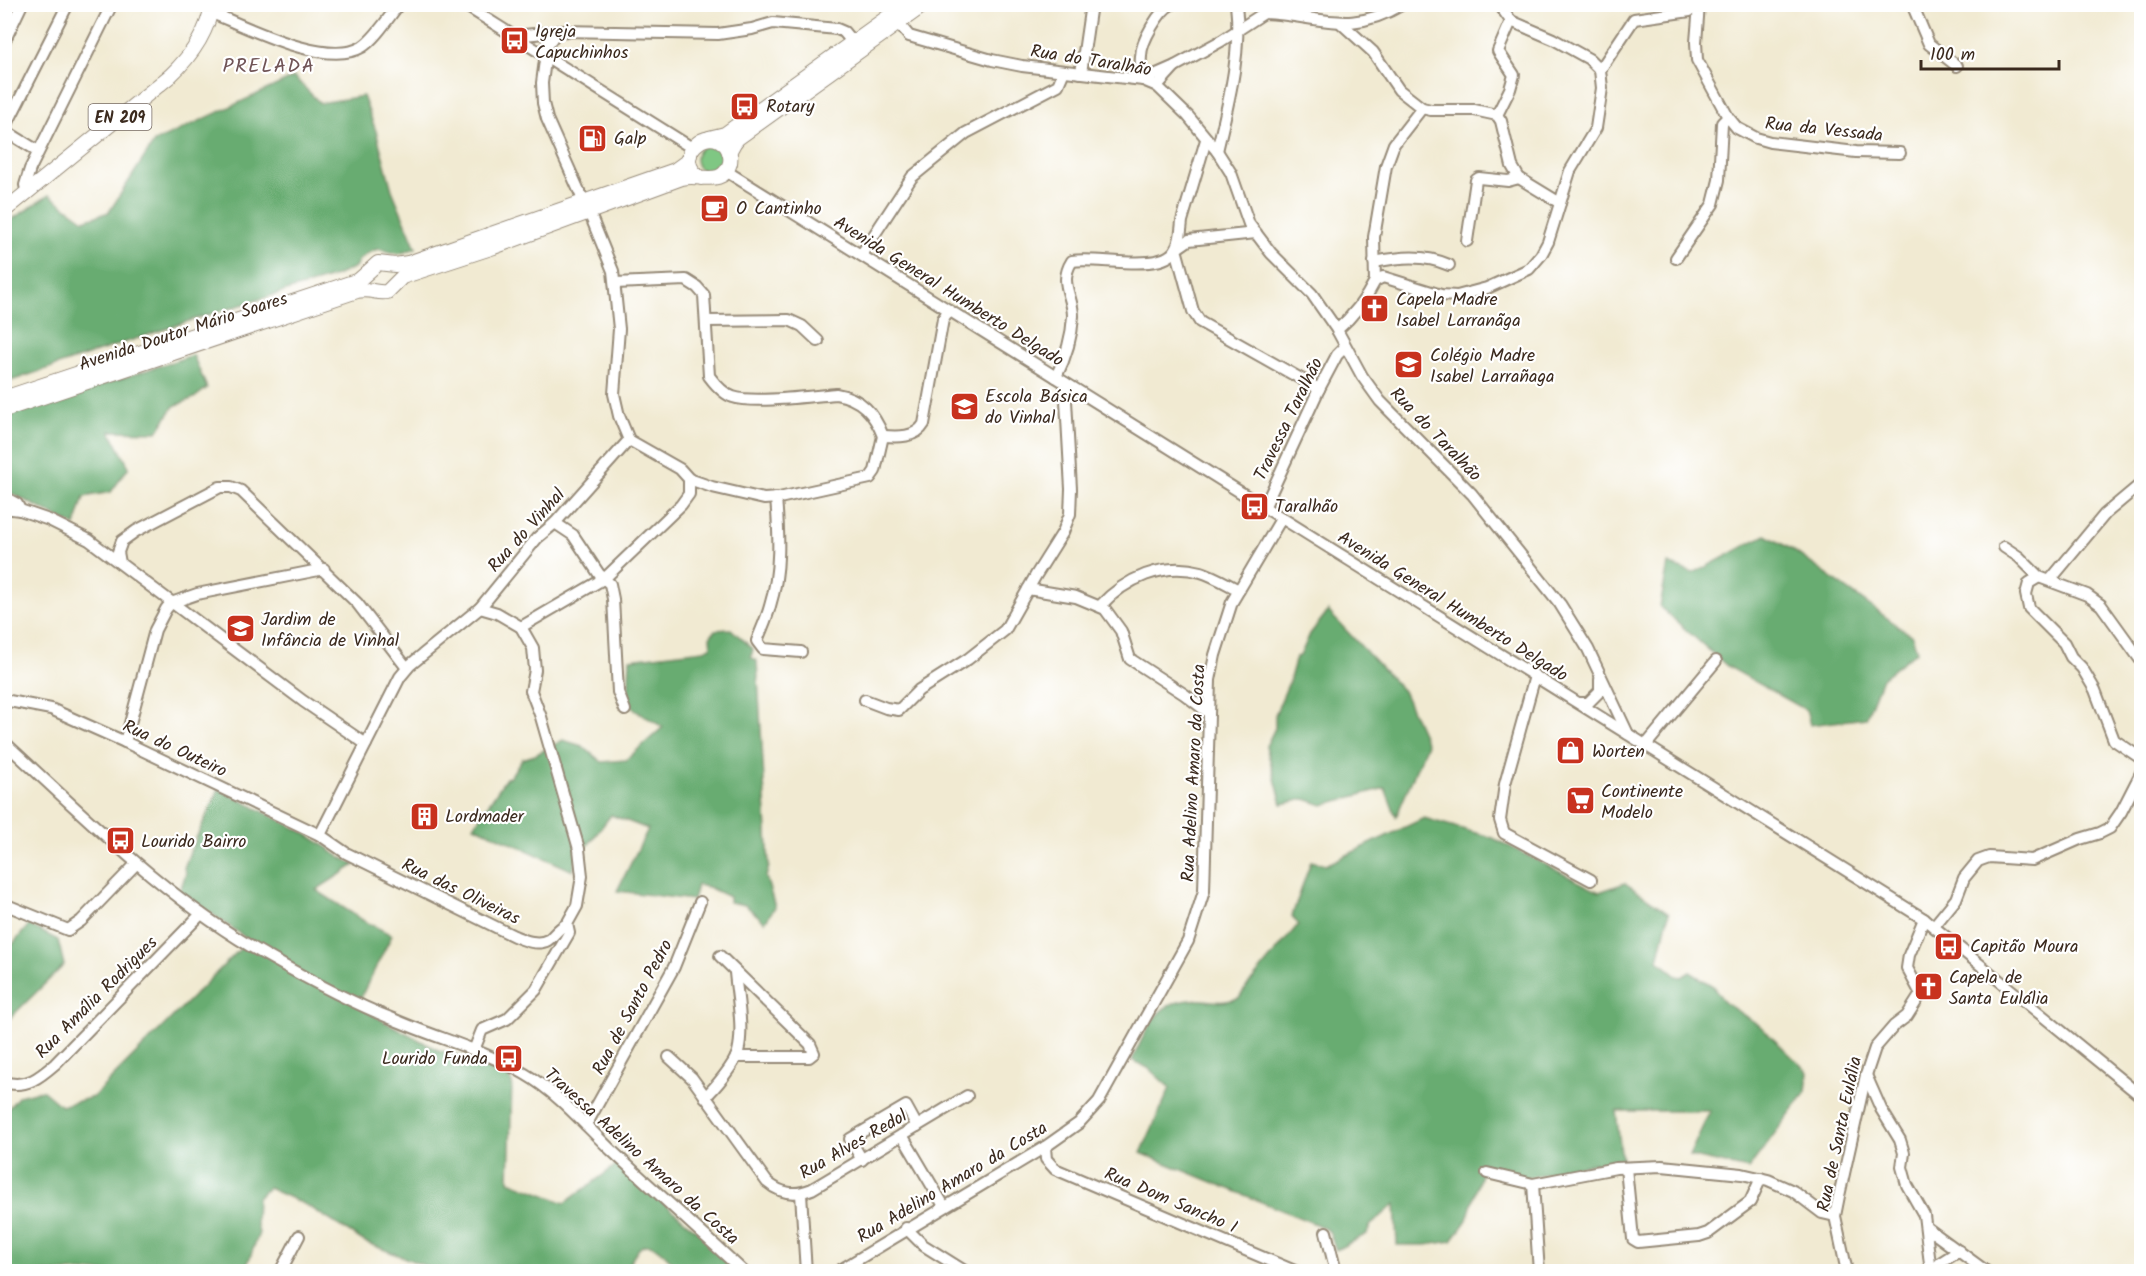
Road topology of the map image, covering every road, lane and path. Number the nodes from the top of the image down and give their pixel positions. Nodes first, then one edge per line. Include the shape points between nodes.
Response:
1 (22, 4) edge
2 (68, 4) edge
3 (112, 4) edge
4 (399, 4) edge
5 (463, 4) edge
6 (906, 4) edge
7 (925, 4) edge
8 (1091, 4) edge
9 (1172, 4) edge
10 (1236, 4) edge
11 (1403, 4) edge
12 (1499, 4) edge
13 (1912, 4) edge
14 (1700, 5) edge
15 (211, 8) edge
16 (1260, 9) edge
17 (1510, 21) junction
18 (899, 24) junction
19 (1342, 24) junction
20 (1238, 28) junction
21 (556, 33) junction
22 (515, 36) junction
23 (4, 42) edge
24 (853, 43) junction
25 (545, 56) junction
26 (1175, 66) junction
27 (1957, 66) dead end
28 (1600, 69) junction
29 (1064, 71) junction
30 (1081, 73) junction
31 (1143, 81) junction
32 (1157, 86) junction
33 (1422, 108) junction
34 (1497, 115) junction
35 (1728, 117) junction
36 (4, 130) edge
37 (709, 138) junction
38 (1206, 140) junction
39 (1217, 151) junction
40 (691, 152) junction
41 (729, 152) junction
42 (1900, 153) dead end
43 (37, 154) junction
44 (726, 171) junction
45 (701, 178) junction
46 (1519, 178) junction
47 (44, 180) junction
48 (27, 193) junction
49 (1560, 202) junction
50 (586, 207) junction
51 (4, 211) edge
52 (1256, 233) junction
53 (1467, 241) dead end
54 (1176, 249) junction
55 (861, 255) junction
56 (1676, 258) dead end
57 (1374, 262) junction
58 (388, 264) junction
59 (1449, 265) dead end
60 (368, 272) junction
61 (1375, 281) junction
62 (615, 283) junction
63 (395, 285) junction
64 (373, 290) junction
65 (948, 310) junction
66 (707, 321) junction
67 (1337, 330) junction
68 (819, 341) dead end
69 (1345, 347) junction
70 (1061, 380) junction
71 (1319, 389) junction
72 (4, 398) edge
73 (4, 410) edge
74 (883, 436) junction
75 (629, 440) junction
76 (689, 479) junction
77 (2140, 486) edge
78 (4, 497) edge
79 (776, 498) junction
80 (4, 508) edge
81 (1264, 508) junction
82 (20, 510) junction
83 (1281, 519) junction
84 (555, 523) junction
85 (2004, 547) dead end
86 (120, 563) junction
87 (324, 569) junction
88 (2039, 577) junction
89 (605, 578) junction
90 (2051, 579) junction
91 (1028, 589) junction
92 (1239, 591) junction
93 (171, 603) junction
94 (1100, 606) junction
95 (480, 608) junction
96 (521, 627) junction
97 (801, 652) dead end
98 (1716, 661) dead end
99 (2142, 662) edge
100 (407, 668) junction
101 (1600, 675) junction
102 (1534, 676) junction
103 (865, 700) dead end
104 (7, 702) edge
105 (1579, 704) junction
106 (625, 710) dead end
107 (1209, 713) junction
108 (1628, 734) junction
109 (4, 742) edge
110 (125, 742) junction
111 (366, 744) junction
112 (1646, 745) junction
113 (2142, 759) edge
114 (2142, 771) edge
115 (320, 835) junction
116 (136, 864) junction
117 (1591, 880) dead end
118 (700, 902) dead end
119 (4, 904) edge
120 (201, 914) junction
121 (1924, 919) junction
122 (567, 924) junction
123 (1934, 926) junction
124 (720, 956) dead end
125 (735, 972) junction
126 (474, 1050) junction
127 (669, 1057) dead end
128 (736, 1057) junction
129 (1866, 1075) junction
130 (4, 1082) edge
131 (967, 1096) dead end
132 (705, 1097) junction
133 (2142, 1097) edge
134 (586, 1125) junction
135 (917, 1126) junction
136 (902, 1135) junction
137 (1045, 1147) junction
138 (862, 1160) junction
139 (1626, 1168) junction
140 (1487, 1173) dead end
141 (1761, 1178) junction
142 (1533, 1184) junction
143 (801, 1194) junction
144 (944, 1206) junction
145 (1835, 1216) junction
146 (906, 1228) junction
147 (1927, 1228) junction
148 (1326, 1232) dead end
149 (299, 1236) dead end
150 (1959, 1251) junction
151 (280, 1272) edge
152 (744, 1272) edge
153 (806, 1272) edge
154 (837, 1272) edge
155 (966, 1272) edge
156 (1297, 1272) edge
157 (1336, 1272) edge
158 (1539, 1272) edge
159 (1847, 1272) edge
160 (1932, 1272) edge
161 (1987, 1272) edge

1 - 23 street
2 - 36 street
3 - 43 street
4 - 15 street via 366,44 347,52 309,50
5 - 22 street
6 - 24 main road
7 - 18 main road
8 - 30 street
9 - 31 street via 1147,34 1140,54
10 - 20 street
11 - 19 street via 1370,20
12 - 17 street
13 - 27 street via 1929,44
14 - 28 street via 1689,11 1634,19
14 - 35 street, Rua da Vessada via 1697,60
15 - 47 main road, EN 209 via 203,32 183,64
16 - 19 street
16 - 20 street
17 - 28 street via 1553,39
17 - 34 street via 1498,51 1514,75
18 - 29 street, Rua do Taralhão via 909,36 992,60
18 - 41 main road via 738,138
19 - 33 street via 1373,52 1400,90
20 - 26 street
20 - 39 street
21 - 22 street
21 - 24 street via 718,34 788,23 837,29
21 - 25 street
22 - 25 street
24 - 37 main road via 725,134
25 - 40 street
25 - 50 street via 542,83 547,119
26 - 31 street
26 - 32 street
28 - 49 street via 1602,88 1596,128 1570,171
29 - 30 street, Rua do Taralhão
29 - 55 street via 1058,85 966,132 912,177
30 - 31 street, Rua do Taralhão
31 - 32 street, Rua do Taralhão
32 - 38 street, Rua do Taralhão
33 - 34 street
33 - 57 street via 1394,144 1386,166 1374,237
34 - 46 street
35 - 42 street, Rua da Vessada via 1746,133 1770,142
35 - 56 street via 1722,123 1719,180 1713,204
36 - 43 street
37 - 40 main road via 696,143
37 - 41 main road via 722,141
38 - 39 street, Rua do Taralhão
38 - 54 street
39 - 52 street, Rua do Taralhão via 1231,173
40 - 45 main road via 691,168
40 - 50 main road, Avenida Doutor Mário Soares via 675,170
41 - 44 main road
43 - 47 street
43 - 48 street via 26,177
44 - 45 main road via 715,179
44 - 55 street, Avenida General Humberto Delgado
45 - 50 main road, Avenida Doutor Mário Soares via 686,177
46 - 49 street
46 - 53 street via 1476,180
47 - 48 main road, EN 209
48 - 51 main road, EN 209
49 - 61 street via 1541,255 1529,269 1497,283 1457,296 1441,295 1388,278
50 - 58 main road, Avenida Doutor Mário Soares via 408,263
50 - 62 street via 609,258
50 - 63 main road, Avenida Doutor Mário Soares via 494,247 402,277
52 - 54 street via 1189,240
52 - 67 street, Rua do Taralhão via 1270,253 1312,294
54 - 70 street via 1168,257 1149,263 1072,261 1066,270 1066,285 1073,315
54 - 71 street via 1193,311 1200,322
55 - 65 street, Avenida General Humberto Delgado
57 - 59 street via 1405,256
57 - 61 street
58 - 60 main road, Avenida Doutor Mário Soares via 378,263
58 - 63 main road via 395,270
60 - 64 main road
60 - 72 main road, Avenida Doutor Mário Soares via 357,280
61 - 67 street
62 - 66 street via 686,280 704,295
62 - 75 street via 620,329 614,394
63 - 64 main road, Avenida Doutor Mário Soares via 387,292
64 - 73 main road, Avenida Doutor Mário Soares via 357,291
65 - 70 street, Avenida General Humberto Delgado
65 - 74 street via 942,319 921,431
66 - 68 street via 789,320
66 - 74 street via 709,376 732,397 749,400 846,396 867,408
67 - 69 street, Rua do Taralhão
69 - 71 street, Travessa Taralhão
69 - 101 street, Rua do Taralhão via 1380,401 1472,494 1560,604
70 - 81 street, Avenida General Humberto Delgado
70 - 91 street via 1070,514
71 - 81 street, Travessa Taralhão
74 - 79 street via 870,478
75 - 76 street via 680,469
75 - 84 street, Rua do Vinhal
76 - 79 street via 764,499
76 - 89 street via 689,494 681,505
77 - 90 street via 2105,514
78 - 82 street
79 - 97 street via 778,567 771,606 757,641 763,649
80 - 82 street
81 - 83 street, Avenida General Humberto Delgado
82 - 86 street via 90,540
83 - 92 street, Rua Adelino Amaro da Costa
83 - 102 street, Avenida General Humberto Delgado
84 - 89 street via 573,535
84 - 95 street, Rua do Vinhal via 537,538
85 - 88 street
86 - 87 street via 122,541 136,531 220,487 231,487 241,490
86 - 93 street
87 - 93 street via 197,594
87 - 100 street via 357,603
88 - 90 street
88 - 113 street via 2029,583 2029,608 2064,643 2082,668 2114,740
89 - 96 street
89 - 106 street via 613,599 618,692
90 - 99 street via 2102,605
91 - 94 street via 1076,597
91 - 103 street via 1005,630 919,690 899,710
92 - 94 street via 1202,572 1178,567 1138,577 1114,591
92 - 107 street, Rua Adelino Amaro da Costa via 1215,655
93 - 110 street via 155,630
93 - 111 street
94 - 107 street via 1121,631 1130,658
95 - 96 street
95 - 100 street, Rua do Vinhal
96 - 122 street via 533,648 535,670 531,691 579,849 582,876 577,906
98 - 112 street
100 - 111 street, Rua do Vinhal
101 - 105 street via 1600,691 1588,703
101 - 108 street, Rua do Taralhão
102 - 105 street, Avenida General Humberto Delgado
102 - 117 street via 1500,820 1510,837
104 - 110 street, Rua do Outeiro via 51,709
105 - 108 street, Avenida General Humberto Delgado
107 - 137 street, Rua Adelino Amaro da Costa via 1204,891 1193,927 1099,1101 1079,1124
108 - 112 street, Avenida General Humberto Delgado
109 - 116 street, Travessa Adelino Amaro da Costa
110 - 115 street, Rua do Outeiro
111 - 115 street, Rua do Vinhal
112 - 121 street, Avenida General Humberto Delgado
114 - 123 street via 2110,828 2032,860 1989,857 1978,861 1964,878 1956,899
115 - 122 street, Rua das Oliveiras via 346,853 514,936 532,942 548,940
116 - 119 street via 68,930
116 - 120 street, Travessa Adelino Amaro da Costa
118 - 134 street, Rua de Santo Pedro via 674,967
120 - 126 street, Travessa Adelino Amaro da Costa via 267,957 352,1000
120 - 130 street, Rua Amália Rodrigues via 55,1064 23,1085
121 - 123 street, Avenida General Humberto Delgado
121 - 129 street, Rua de Santa Eulália via 1907,968 1921,994 1907,1016 1875,1048
122 - 126 street via 569,933 536,990 507,1019 482,1030
123 - 133 street, Avenida General Humberto Delgado
124 - 125 street
125 - 128 street via 740,1036
125 - 128 street via 810,1044 814,1053 798,1058
126 - 134 street, Travessa Adelino Amaro da Costa via 525,1074
127 - 132 street, Rua Alves Redol via 692,1078
128 - 132 street
129 - 145 street, Rua de Santa Eulália
129 - 147 street via 1900,1140 1907,1185
131 - 135 street, Rua Alves Redol
132 - 143 street, Rua Alves Redol via 766,1182 781,1191
134 - 152 street, Travessa Adelino Amaro da Costa
135 - 136 street, Rua Alves Redol
135 - 138 street via 906,1106 850,1139
136 - 138 street, Rua Alves Redol
136 - 144 street
137 - 144 street, Rua Adelino Amaro da Costa
137 - 156 street, Rua Dom Sancho I via 1046,1159 1055,1169
138 - 143 street, Rua Alves Redol
139 - 141 street via 1691,1168
139 - 141 street via 1633,1239 1638,1242 1708,1233 1750,1202
139 - 142 street
140 - 142 street
141 - 145 street via 1793,1191 1822,1213
142 - 158 street
143 - 153 street
144 - 146 street, Rua Adelino Amaro da Costa
145 - 159 street, Rua de Santa Eulália
146 - 154 street, Rua Adelino Amaro da Costa
146 - 155 street via 923,1245
147 - 150 street
147 - 160 street
148 - 157 street
149 - 151 street
150 - 160 street
150 - 161 street

